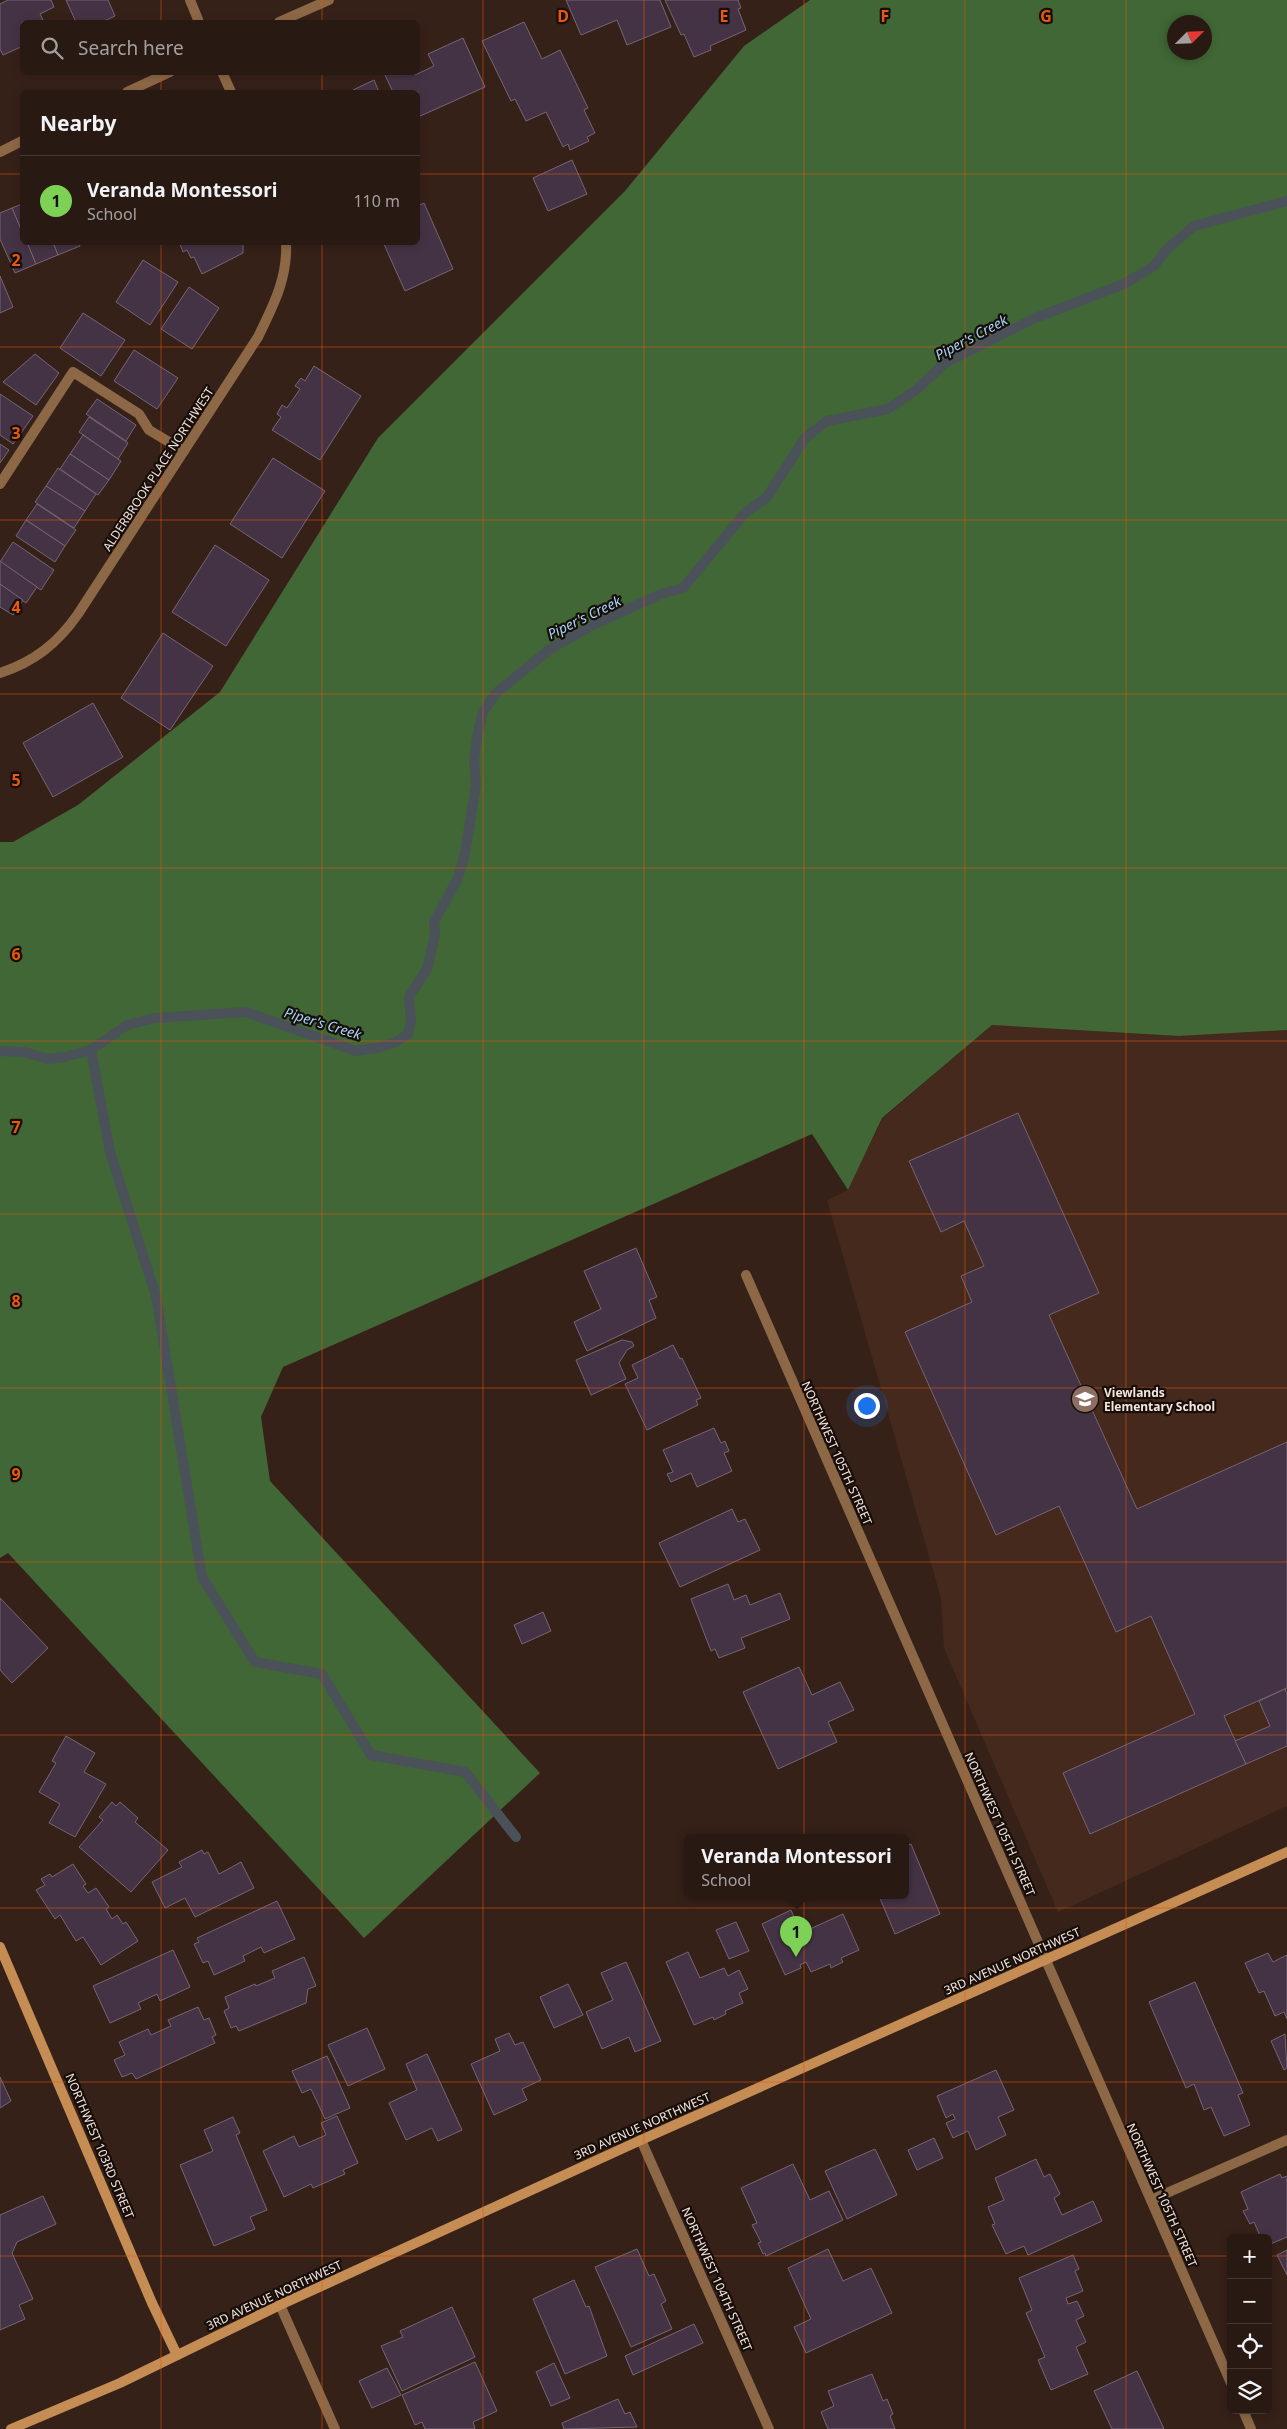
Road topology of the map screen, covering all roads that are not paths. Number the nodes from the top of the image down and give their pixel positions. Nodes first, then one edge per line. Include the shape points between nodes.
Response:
1 (190, 0) edge
2 (328, 0) edge
3 (199, 20) edge
4 (283, 20) edge
5 (164, 75) edge
6 (223, 75) edge
7 (131, 90) edge
8 (230, 90) edge
9 (20, 142) edge
10 (0, 152) edge
11 (286, 245) edge
12 (184, 452) junction
13 (0, 484) edge
14 (0, 673) edge
15 (746, 1275) dead end
16 (1287, 1852) edge
17 (0, 1947) edge
18 (1046, 1960) junction
19 (642, 2140) junction
20 (1287, 2140) edge
21 (1151, 2200) junction
22 (280, 2305) junction
23 (177, 2355) junction
24 (1227, 2374) edge
25 (1245, 2414) edge
26 (10, 2429) edge
27 (334, 2429) edge
28 (769, 2429) edge
29 (1251, 2429) edge

1 - 3 street
2 - 4 street
5 - 7 street
6 - 8 street
9 - 10 street
11 - 12 street, ALDERBROOK PLACE NORTHWEST via 279,295 258,337
12 - 13 street via 149,430 140,414 73,372
12 - 14 street, ALDERBROOK PLACE NORTHWEST via 65,632 50,648 31,660
15 - 18 street, NORTHWEST 105TH STREET
16 - 18 street, 3RD AVENUE NORTHWEST
17 - 23 street, NORTHWEST 103RD STREET
18 - 19 street, 3RD AVENUE NORTHWEST
18 - 21 street, NORTHWEST 105TH STREET
19 - 22 street, 3RD AVENUE NORTHWEST
19 - 28 street, NORTHWEST 104TH STREET
20 - 21 street
21 - 24 street, NORTHWEST 105TH STREET
22 - 23 street, 3RD AVENUE NORTHWEST
22 - 27 street
23 - 26 street, 3RD AVENUE NORTHWEST via 120,2383
25 - 29 street

